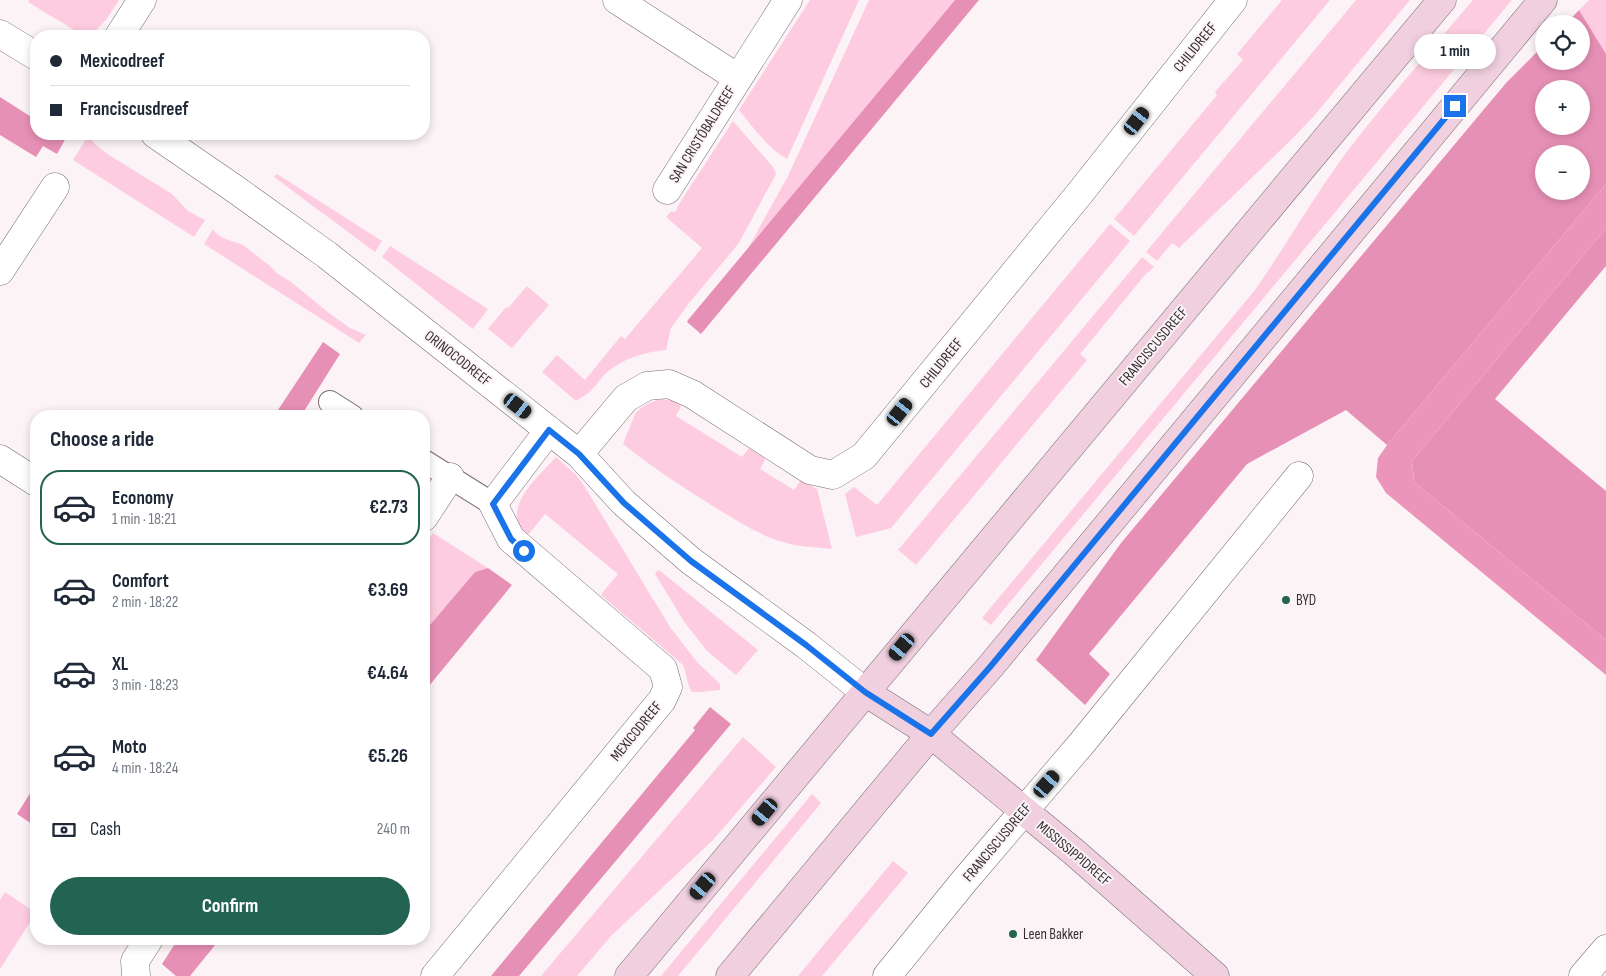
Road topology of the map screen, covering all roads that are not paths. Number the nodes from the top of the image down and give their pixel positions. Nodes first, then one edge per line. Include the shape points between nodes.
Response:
1 (142, 0) edge
2 (617, 0) edge
3 (788, 0) edge
4 (1233, 0) edge
5 (1442, 0) edge
6 (1543, 0) edge
7 (123, 30) edge
8 (0, 34) edge
9 (30, 52) edge
10 (738, 78) junction
11 (164, 140) edge
12 (55, 187) dead end
13 (666, 190) dead end
14 (0, 271) edge
15 (330, 402) dead end
16 (343, 410) edge
17 (549, 430) junction
18 (579, 454) junction
19 (0, 459) edge
20 (430, 465) edge
21 (1299, 476) dead end
22 (450, 477) junction
23 (30, 478) edge
24 (493, 504) junction
25 (430, 508) edge
26 (865, 692) junction
27 (931, 734) junction
28 (1023, 811) junction
29 (145, 945) edge
30 (1606, 950) edge
31 (136, 976) edge
32 (435, 976) edge
33 (629, 976) edge
34 (730, 976) edge
35 (887, 976) edge
36 (1215, 976) edge
37 (1583, 976) edge

1 - 7 street
2 - 10 street, SAN CRISTÓBALDREEF
3 - 10 street, SAN CRISTÓBALDREEF
4 - 18 street, CHILIDREEF via 864,456 844,470 833,475 810,470 692,394 669,384 647,386 626,398
5 - 26 main road, FRANCISCUSDREEF
6 - 27 main road
8 - 9 street
10 - 13 street, SAN CRISTÓBALDREEF
11 - 17 street, ORINOCODREEF via 327,255
12 - 14 street
15 - 16 lane
17 - 18 street, ORINOCODREEF
17 - 24 street
18 - 26 street, ORINOCODREEF via 624,503 691,561
19 - 23 street
20 - 22 lane
21 - 28 street, FRANCISCUSDREEF
22 - 24 lane
22 - 25 street
24 - 32 street, MEXICODREEF via 511,539 663,669 668,687 662,700
26 - 27 main road
26 - 33 main road, FRANCISCUSDREEF
27 - 28 main road, MISSISSIPPIDREEF
27 - 34 main road
28 - 35 street, FRANCISCUSDREEF
28 - 36 main road, MISSISSIPPIDREEF
29 - 31 street via 135,961
30 - 37 street

